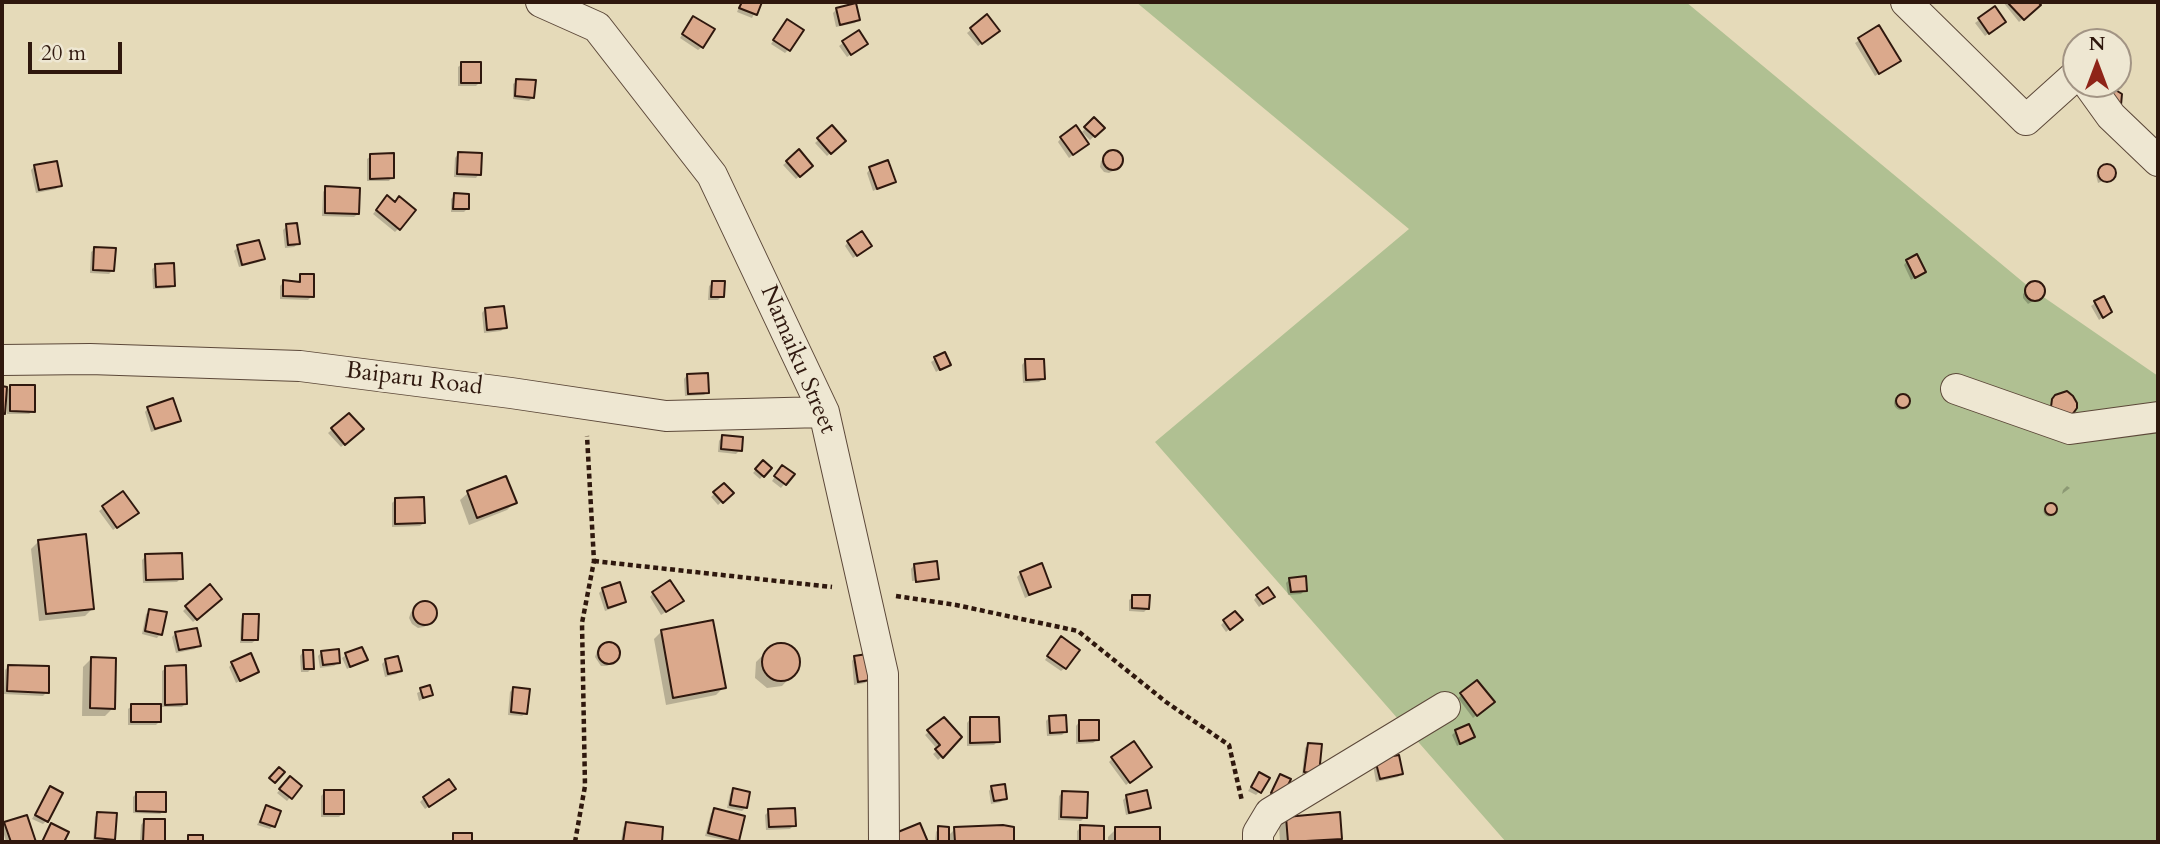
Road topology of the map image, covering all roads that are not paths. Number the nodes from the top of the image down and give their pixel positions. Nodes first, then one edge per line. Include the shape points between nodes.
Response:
1 (541, 2) edge
2 (1906, 2) edge
3 (2062, 88) edge
4 (2098, 98) edge
5 (2158, 161) edge
6 (2, 360) edge
7 (1956, 389) dead end
8 (824, 412) junction
9 (2158, 417) edge
10 (1445, 707) dead end
11 (1258, 837) edge
12 (884, 842) edge

1 - 8 street, Namaiku Street via 597,27 712,175
2 - 3 street via 2026,120
4 - 5 street
6 - 8 street, Baiparu Road via 300,366 666,416
7 - 9 street via 2070,429
8 - 12 street, Namaiku Street via 883,674
10 - 11 street via 1270,813

